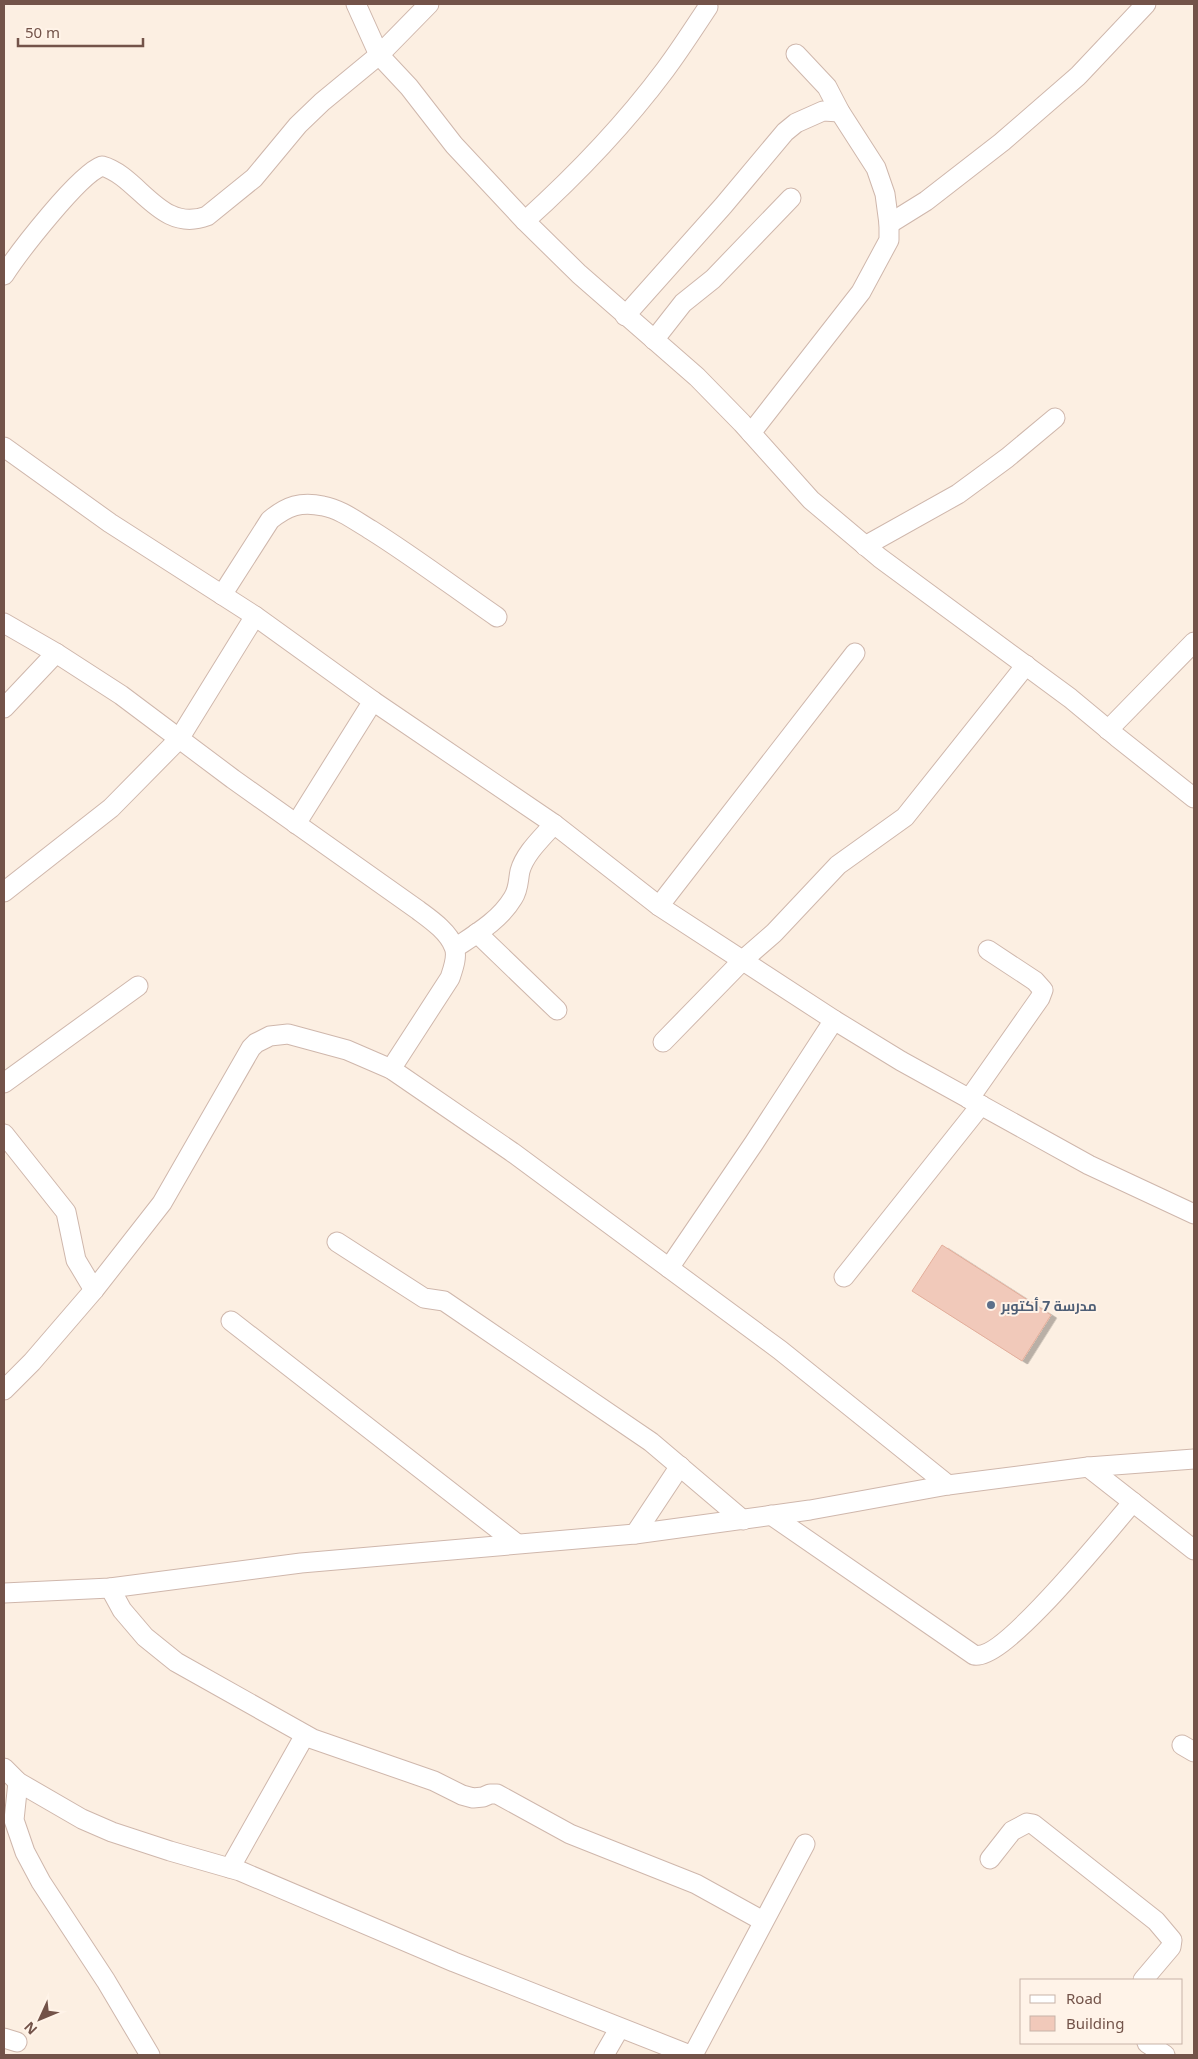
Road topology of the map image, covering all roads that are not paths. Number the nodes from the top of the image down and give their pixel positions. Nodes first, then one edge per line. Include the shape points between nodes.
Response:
1 (356, 4) edge
2 (429, 4) edge
3 (1146, 4) edge
4 (708, 8) dead end
5 (796, 54) dead end
6 (379, 55) junction
7 (840, 112) junction
8 (790, 198) dead end
9 (525, 221) junction
10 (889, 224) junction
11 (4, 274) edge
12 (625, 316) junction
13 (654, 340) junction
14 (1055, 418) dead end
15 (751, 433) junction
16 (4, 447) edge
17 (865, 546) junction
18 (222, 595) junction
19 (256, 616) junction
20 (497, 617) dead end
21 (4, 623) edge
22 (1194, 642) edge
23 (56, 653) junction
24 (855, 653) dead end
25 (1026, 666) junction
26 (373, 701) junction
27 (4, 708) edge
28 (1108, 730) junction
29 (178, 739) junction
30 (1194, 798) edge
31 (296, 824) junction
32 (554, 824) junction
33 (4, 892) edge
34 (659, 906) junction
35 (477, 933) junction
36 (455, 948) junction
37 (988, 950) dead end
38 (743, 960) junction
39 (138, 986) dead end
40 (557, 1010) dead end
41 (834, 1020) junction
42 (663, 1042) dead end
43 (391, 1069) junction
44 (4, 1083) edge
45 (975, 1102) junction
46 (4, 1134) edge
47 (1194, 1214) edge
48 (337, 1242) dead end
49 (669, 1268) junction
50 (844, 1277) dead end
51 (94, 1290) junction
52 (231, 1321) dead end
53 (4, 1390) edge
54 (1194, 1459) edge
55 (680, 1466) junction
56 (1088, 1467) junction
57 (948, 1485) junction
58 (1132, 1502) junction
59 (771, 1515) junction
60 (743, 1520) junction
61 (635, 1534) junction
62 (516, 1543) junction
63 (1194, 1550) edge
64 (110, 1588) junction
65 (4, 1593) edge
66 (305, 1735) junction
67 (4, 1768) edge
68 (18, 1782) junction
69 (805, 1844) dead end
70 (990, 1859) dead end
71 (230, 1868) junction
72 (763, 1921) junction
73 (1144, 1979) edge
74 (619, 2028) junction
75 (1148, 2044) edge
76 (150, 2055) edge
77 (604, 2055) edge
78 (692, 2055) edge
79 (1165, 2055) edge

1 - 6 street
2 - 6 street
3 - 10 street via 1078,76 1009,136 926,201
4 - 9 street via 665,70 616,129
5 - 7 street via 827,87
6 - 9 street via 409,87 454,145
6 - 11 street via 322,102 298,125 254,178 207,216 199,219 174,216 153,204 113,169 102,166 91,171 56,209
7 - 10 street via 876,168 885,194
7 - 12 street via 822,111 785,132
8 - 13 street via 713,279 683,302
9 - 12 street
10 - 15 street via 889,240 861,292
12 - 13 street
13 - 15 street via 697,377
14 - 17 street via 958,494
15 - 17 street via 811,500
16 - 18 street via 110,523
17 - 25 street
18 - 19 street
18 - 20 street via 270,520 293,505 323,506 348,516 396,546
19 - 26 street
19 - 29 street
21 - 23 street
22 - 28 street
23 - 27 street
23 - 29 street via 121,695
24 - 34 street
25 - 28 street
25 - 38 street via 904,817 838,865 774,933
26 - 31 street
26 - 32 street
28 - 30 street
29 - 31 street
29 - 33 street via 111,808
31 - 36 street via 430,919
32 - 34 street
32 - 35 street via 530,852 513,898 496,919
34 - 38 street
35 - 36 street
35 - 40 street
36 - 43 street via 450,978
37 - 45 street via 1043,990
38 - 41 street
38 - 42 street
39 - 44 street
41 - 45 street
41 - 49 street
43 - 49 street via 512,1152
43 - 51 street via 347,1050 288,1034 270,1036 256,1043 162,1203
45 - 47 street via 1088,1165
45 - 50 street
46 - 51 street via 66,1212 76,1260
48 - 55 street via 424,1298 444,1301 651,1442
49 - 57 street via 780,1350
51 - 53 street
52 - 62 street
54 - 56 street
55 - 60 street
55 - 61 street
56 - 57 street
56 - 58 street
57 - 59 street
58 - 59 street via 1042,1607 996,1646 979,1656
58 - 63 street
59 - 60 street
60 - 61 street
61 - 62 street
62 - 64 street via 300,1563
64 - 65 street
64 - 66 street via 122,1610 145,1637 176,1662
66 - 71 street
66 - 72 street via 434,1781 462,1795 473,1798 497,1794 570,1834 696,1884
67 - 68 street
68 - 71 street via 82,1819 112,1832
68 - 76 street via 14,1820 25,1852
69 - 72 street
70 - 73 street via 1012,1831 1027,1823 1033,1824 1166,1931 1172,1940 1171,1947
71 - 74 street
72 - 78 street
74 - 77 street
74 - 78 street
75 - 79 street

